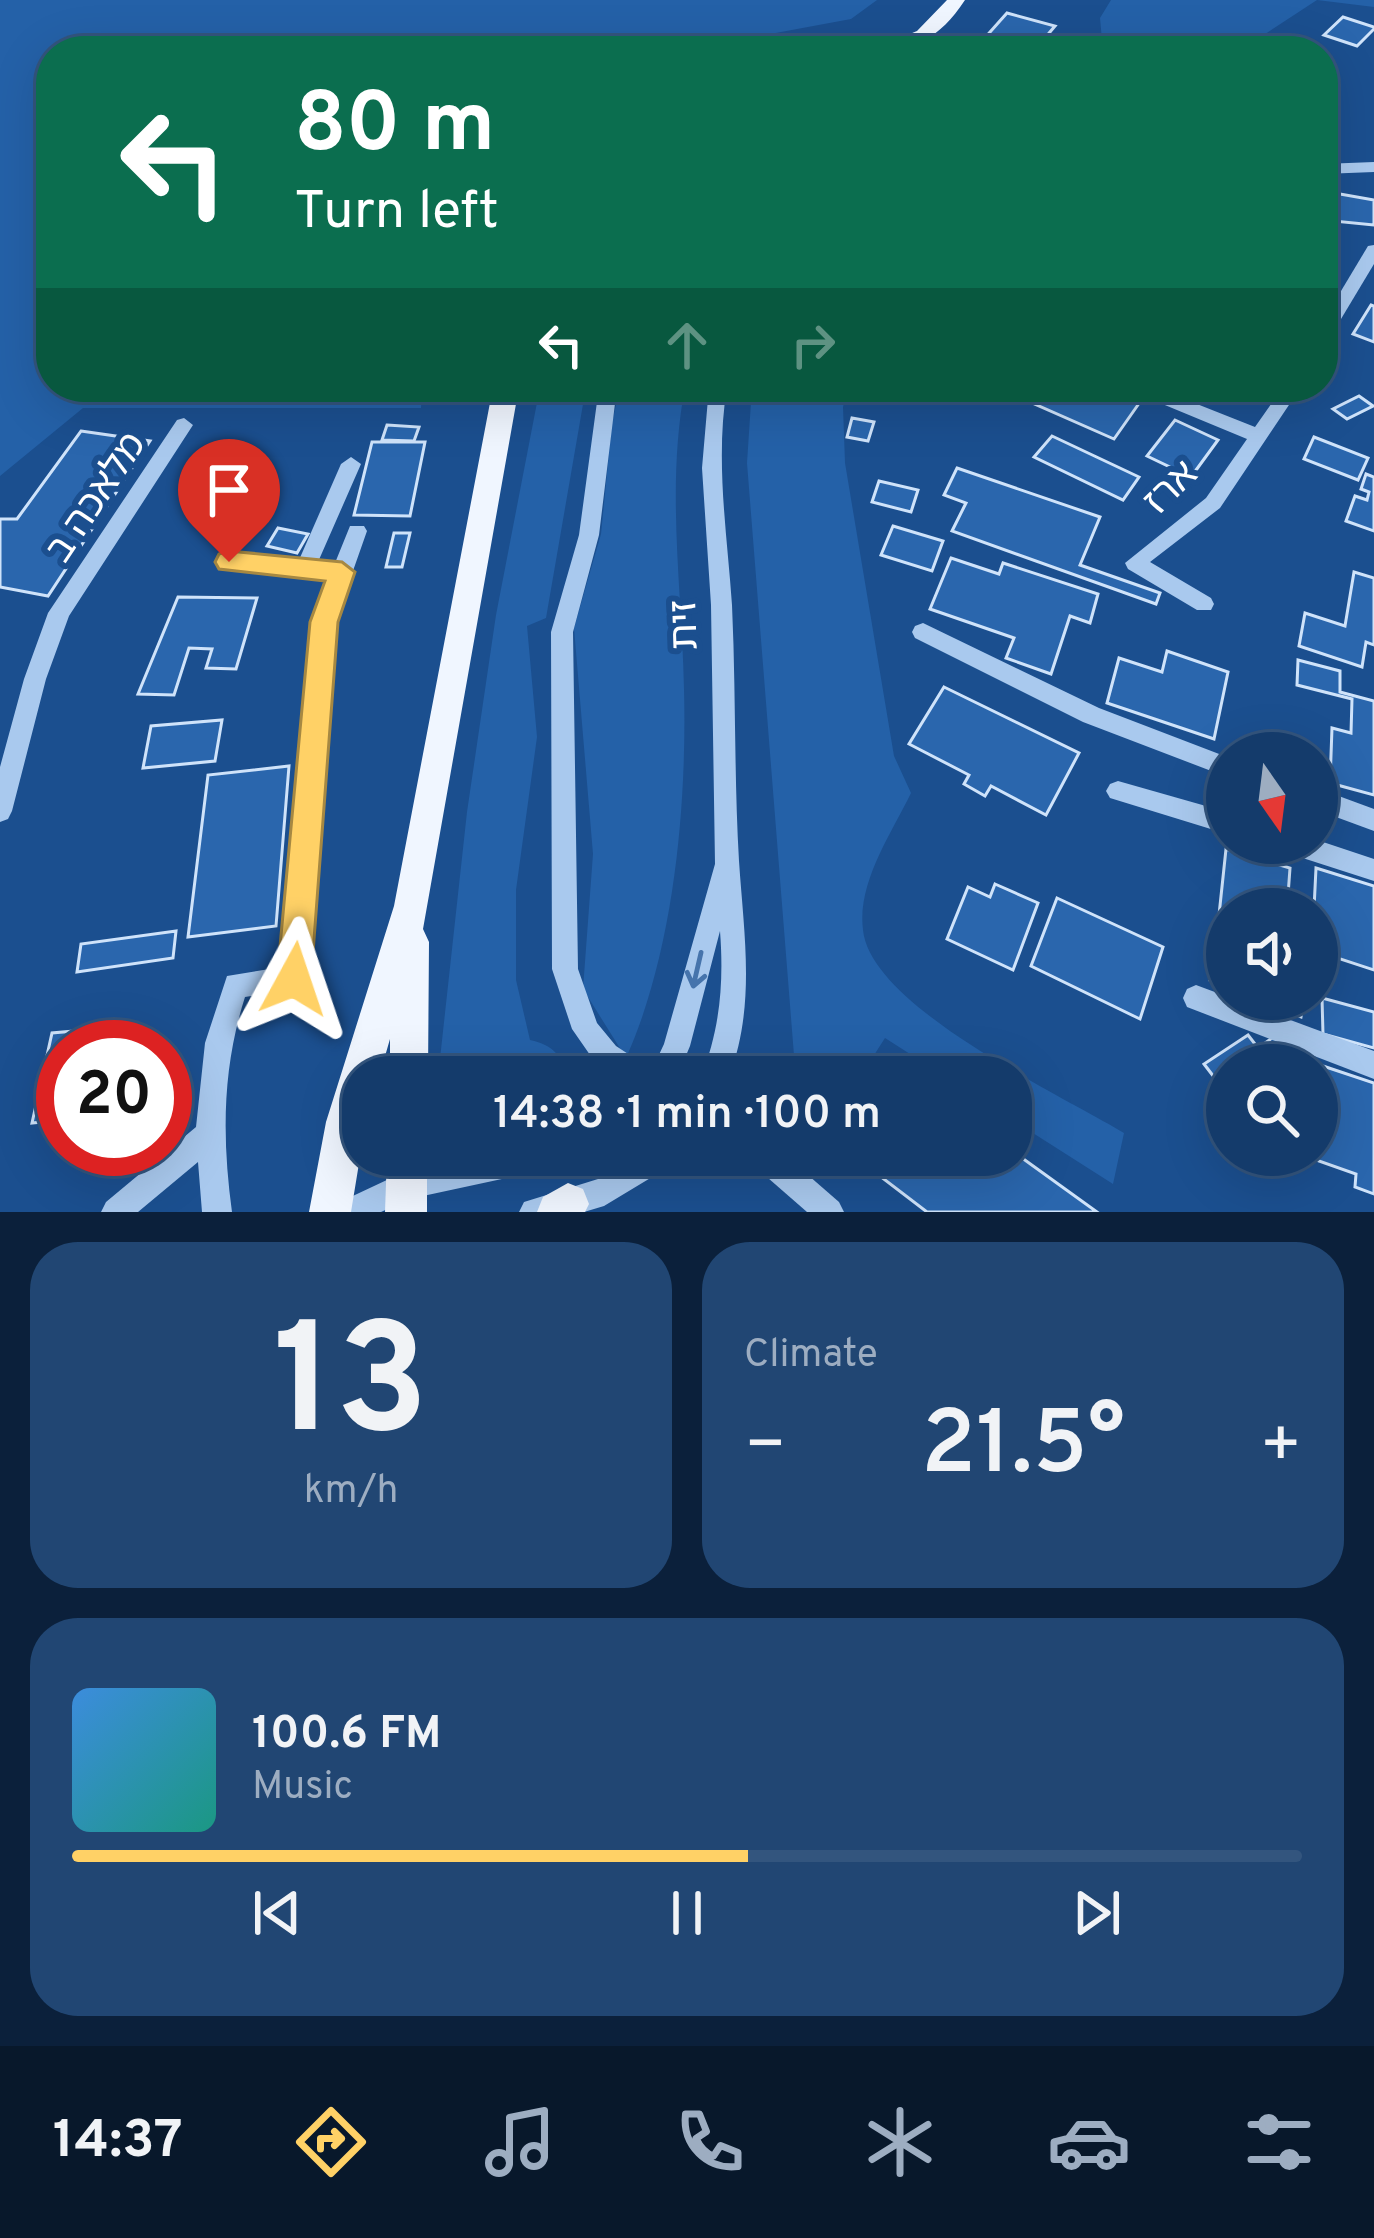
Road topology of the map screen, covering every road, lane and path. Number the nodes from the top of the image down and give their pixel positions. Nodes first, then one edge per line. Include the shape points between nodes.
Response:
1 (956, 0) edge
2 (925, 36) edge
3 (1374, 167) edge
4 (1338, 168) edge
5 (1374, 250) edge
6 (1338, 310) edge
7 (503, 402) edge
8 (606, 402) edge
9 (717, 402) edge
10 (1175, 402) edge
11 (1282, 402) edge
12 (184, 425) dead end
13 (1258, 436) junction
14 (351, 464) dead end
15 (358, 531) dead end
16 (229, 562) dead end
17 (305, 569) junction
18 (342, 572) junction
19 (1204, 604) dead end
20 (923, 632) dead end
21 (1206, 759) edge
22 (1118, 791) dead end
23 (1338, 807) edge
24 (0, 812) edge
25 (1206, 817) edge
26 (1374, 820) edge
27 (1338, 858) edge
28 (727, 860) junction
29 (1374, 870) edge
30 (412, 906) junction
31 (1196, 998) dead end
32 (409, 1056) edge
33 (603, 1056) edge
34 (672, 1056) edge
35 (721, 1056) edge
36 (1374, 1065) edge
37 (208, 1136) junction
38 (445, 1176) edge
39 (632, 1176) edge
40 (787, 1176) edge
41 (406, 1184) edge
42 (553, 1209) edge
43 (116, 1212) edge
44 (217, 1212) edge
45 (330, 1212) edge
46 (350, 1212) edge
47 (829, 1212) edge

1 - 2 main road
3 - 4 street
5 - 6 street
7 - 30 main road
8 - 33 street via 589,535 562,632 565,969 578,1014
9 - 28 street, זית via 712,475
10 - 13 street
11 - 13 street, ארז
12 - 24 street, מלאכה ב via 59,613
13 - 19 street, ארז via 1213,502 1135,563
14 - 17 street
15 - 18 street
16 - 17 street
17 - 18 street
18 - 37 street via 324,622 294,979 236,985 216,1039
20 - 21 street via 1091,716
22 - 25 street
23 - 26 street
27 - 29 street
28 -> 34 street, זית
28 - 35 street, זית via 737,973
30 - 32 main road
30 - 45 main road via 352,1100
31 - 36 street
37 - 43 street
37 - 44 street
38 - 41 street
39 - 42 street
40 - 47 street
41 - 46 street

